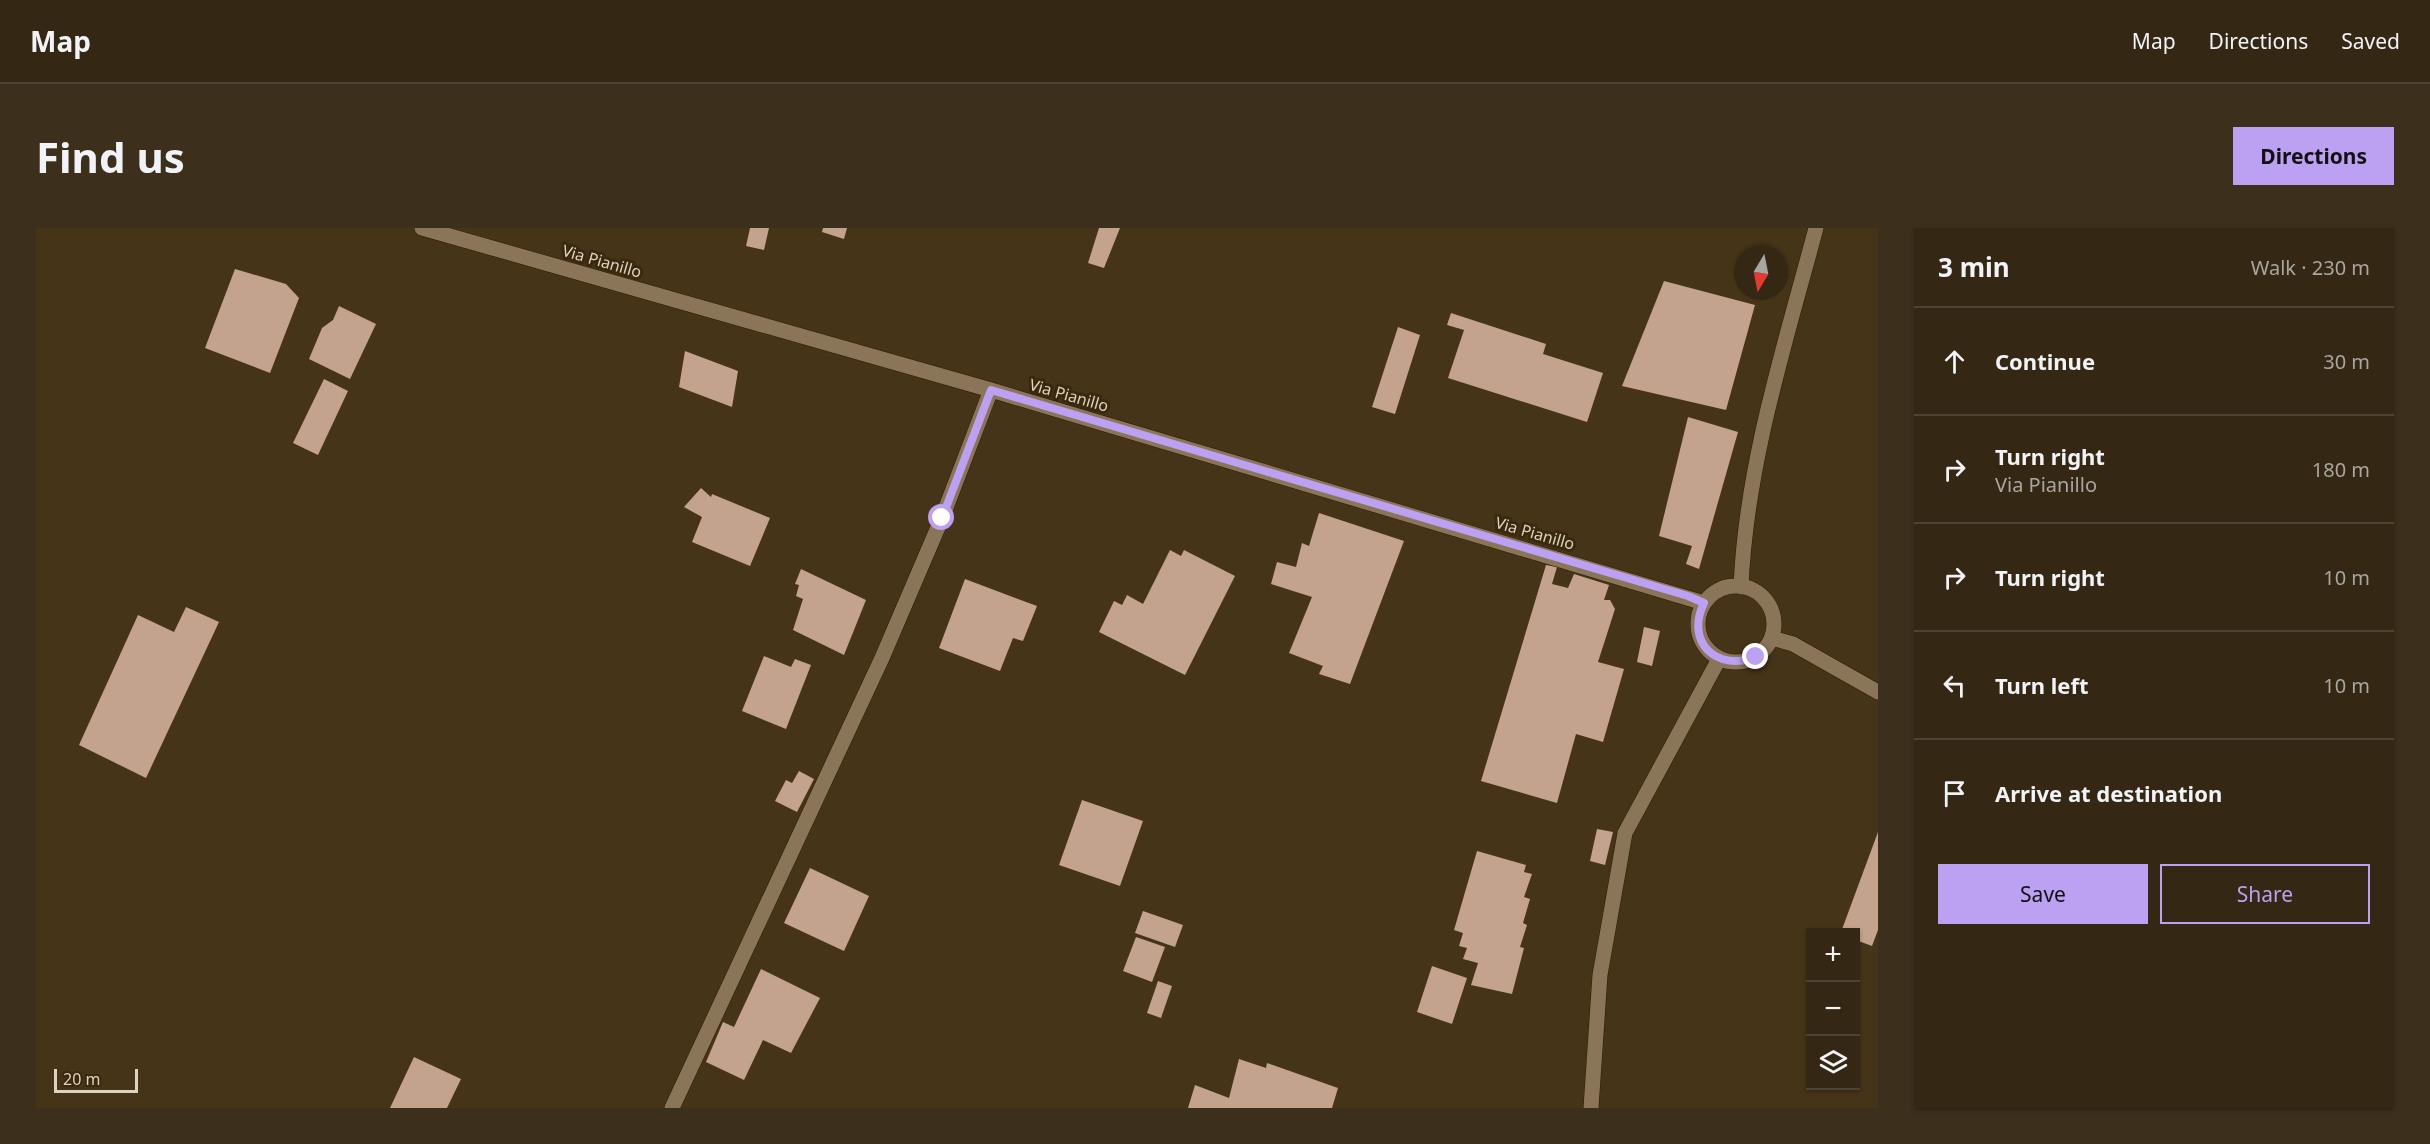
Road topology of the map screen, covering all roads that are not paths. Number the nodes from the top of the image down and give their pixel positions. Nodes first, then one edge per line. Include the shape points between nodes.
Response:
1 (422, 228) edge
2 (1816, 228) edge
3 (991, 390) junction
4 (1741, 587) junction
5 (1704, 603) junction
6 (1772, 638) junction
7 (1719, 659) junction
8 (1878, 692) edge
9 (672, 1108) edge
10 (1591, 1108) edge

1 - 3 street, Via Pianillo
2 - 4 street via 1753,480
3 - 5 street, Via Pianillo
3 - 9 street via 882,658
4 - 5 street via 1720,590
4 - 6 street via 1762,596 1769,605
5 - 7 street via 1698,615 1701,640
6 - 7 street via 1756,657 1731,662
6 - 8 street via 1793,644
7 - 10 street via 1625,833 1600,975

